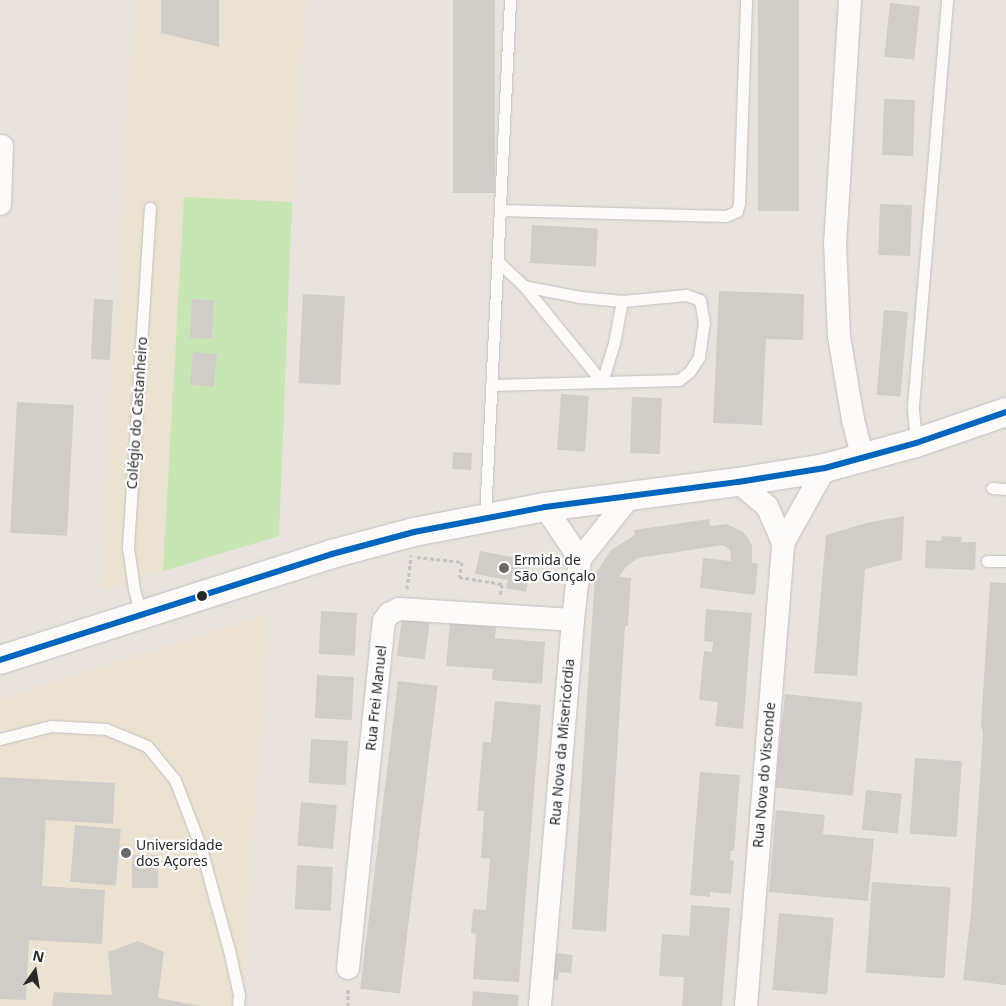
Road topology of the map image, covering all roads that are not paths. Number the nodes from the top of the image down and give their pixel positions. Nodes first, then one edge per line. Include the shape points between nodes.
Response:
1 (510, 0) edge
2 (746, 0) edge
3 (850, 0) edge
4 (947, 0) edge
5 (2, 146) dead end
6 (0, 204) edge
7 (150, 208) dead end
8 (500, 210) junction
9 (497, 262) junction
10 (524, 286) junction
11 (622, 301) junction
12 (602, 382) junction
13 (491, 385) junction
14 (1006, 412) edge
15 (916, 443) junction
16 (863, 459) junction
17 (825, 468) junction
18 (738, 482) junction
19 (992, 488) dead end
20 (1006, 489) edge
21 (631, 495) junction
22 (545, 507) junction
23 (485, 517) junction
24 (783, 543) junction
25 (580, 559) junction
26 (987, 561) dead end
27 (1006, 561) edge
28 (142, 616) junction
29 (572, 620) junction
30 (0, 660) edge
31 (0, 739) edge
32 (348, 968) dead end
33 (238, 1006) edge
34 (540, 1006) edge
35 (746, 1006) edge

1 - 8 lane
2 - 8 lane via 737,211 726,216
3 - 16 street via 835,242 839,336
4 - 15 lane via 913,406
5 - 6 street
7 - 28 lane, Colégio do Castanheiro via 128,547
8 - 9 lane
9 - 10 lane
9 - 13 lane
10 - 11 lane
10 - 12 lane
11 - 12 lane
11 - 12 lane via 686,295 700,300 704,323 699,358 679,380
12 - 13 lane
13 - 23 lane
14 - 15 main road
15 - 16 main road
16 - 17 main road
17 - 18 main road
17 - 24 street, Rua Nova do Visconde
18 - 21 main road
18 - 24 street, Rua Nova do Visconde via 767,506
19 - 20 lane
21 - 22 main road
21 - 25 street
22 - 23 main road
22 - 25 street
23 - 28 main road via 332,554
24 - 35 street, Rua Nova do Visconde
25 - 29 street, Rua Nova da Misericórdia
26 - 27 lane
28 - 30 main road
29 - 32 street, Rua Frei Manuel via 399,609 389,614 384,622
29 - 34 street, Rua Nova da Misericórdia
31 - 33 lane via 51,726 106,728 147,746 175,780 200,844 229,950 239,995

